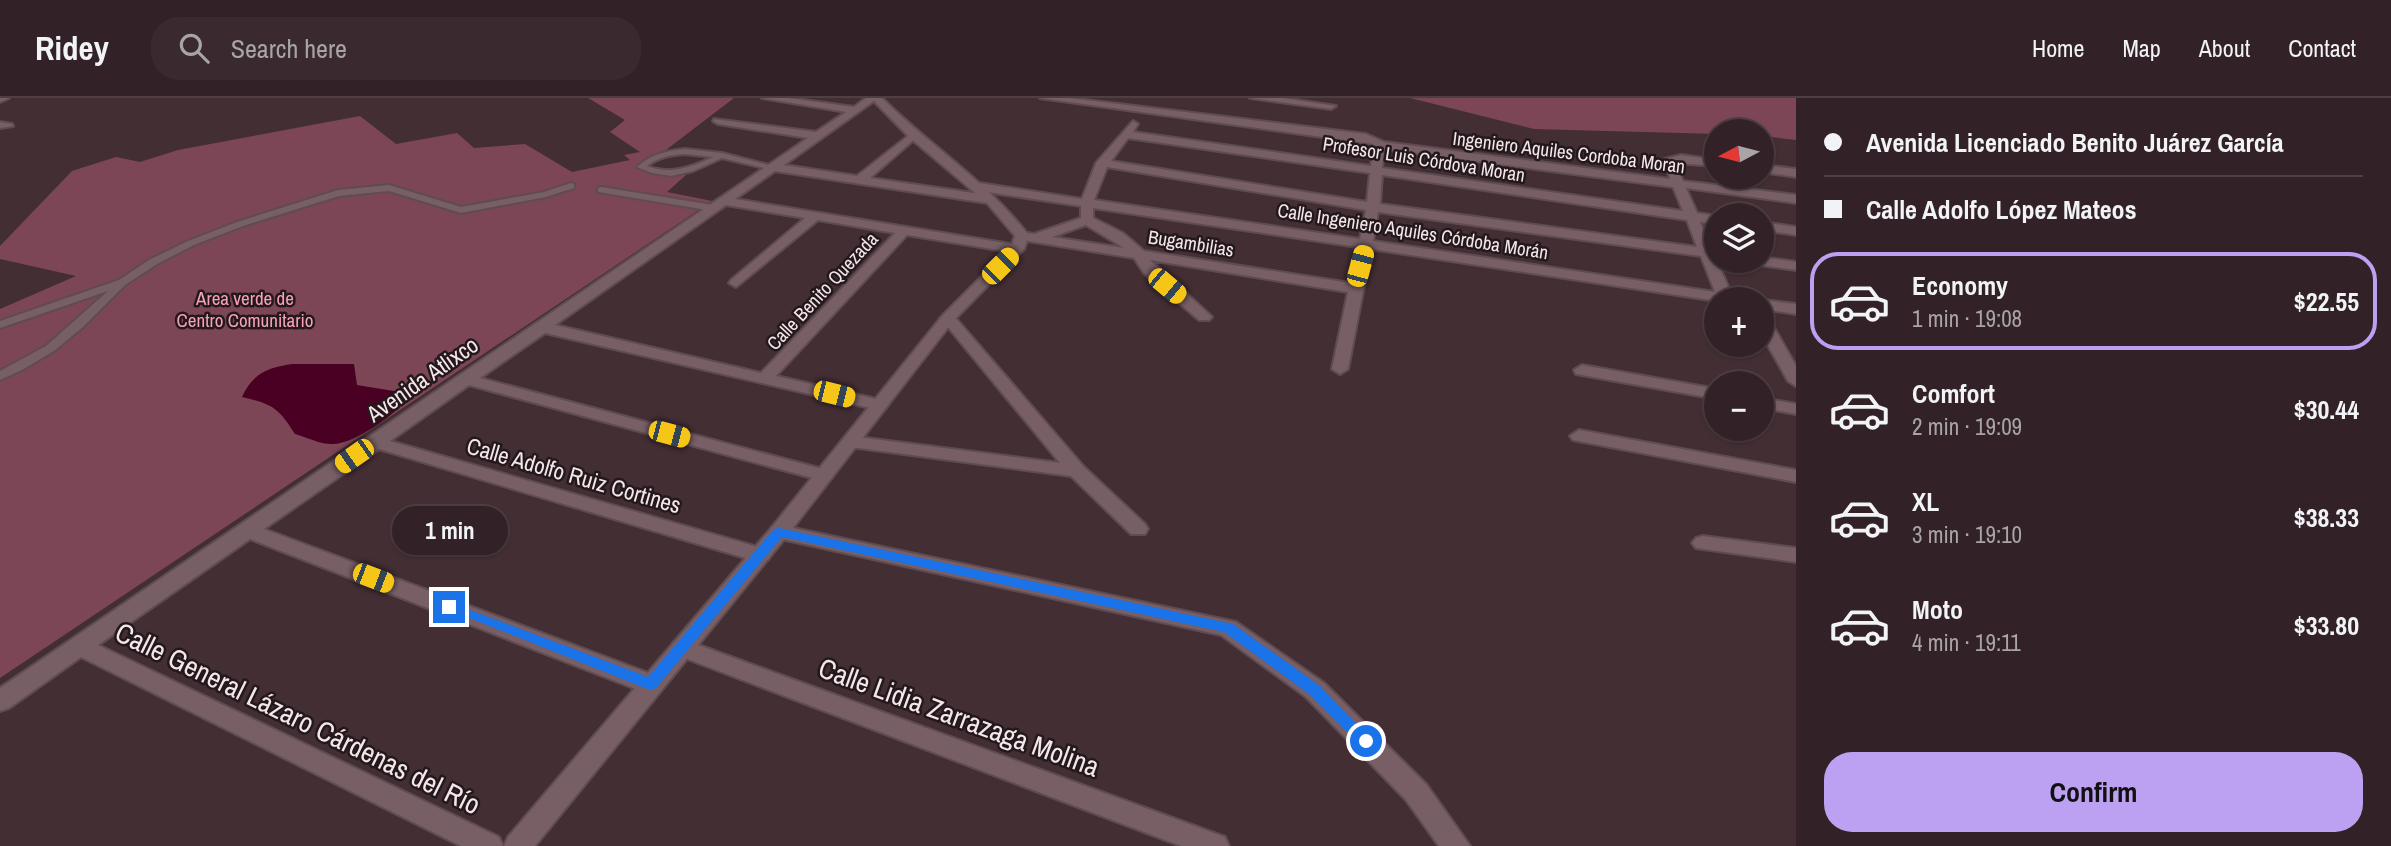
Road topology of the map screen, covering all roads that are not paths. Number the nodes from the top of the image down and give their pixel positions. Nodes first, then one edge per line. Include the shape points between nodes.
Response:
1 (767, 98) edge
2 (874, 98) edge
3 (1045, 98) edge
4 (1153, 98) edge
5 (1255, 98) edge
6 (1331, 106) dead end
7 (1143, 109) junction
8 (855, 110) junction
9 (718, 121) dead end
10 (1125, 134) junction
11 (913, 135) junction
12 (818, 136) junction
13 (1377, 142) junction
14 (719, 157) junction
15 (1704, 162) edge
16 (1101, 163) junction
17 (773, 167) junction
18 (1774, 170) edge
19 (1376, 172) junction
20 (1796, 173) edge
21 (860, 180) junction
22 (1677, 184) junction
23 (973, 186) junction
24 (571, 187) dead end
25 (601, 190) dead end
26 (1796, 199) edge
27 (991, 200) junction
28 (1086, 202) junction
29 (718, 205) junction
30 (1373, 207) junction
31 (816, 216) junction
32 (1691, 217) junction
33 (1704, 218) edge
34 (1087, 220) junction
35 (1774, 228) edge
36 (904, 231) junction
37 (1796, 231) edge
38 (1704, 240) edge
39 (1024, 241) junction
40 (1366, 243) junction
41 (1704, 253) edge
42 (1139, 254) junction
43 (1774, 263) edge
44 (1796, 266) edge
45 (123, 282) junction
46 (736, 283) dead end
47 (1354, 288) junction
48 (1704, 295) edge
49 (1774, 306) edge
50 (1796, 309) edge
51 (1204, 317) dead end
52 (948, 318) junction
53 (0, 325) edge
54 (541, 327) junction
55 (1774, 341) edge
56 (1779, 350) junction
57 (1796, 353) edge
58 (1340, 369) dead end
59 (1582, 370) dead end
60 (0, 376) edge
61 (766, 377) junction
62 (465, 379) junction
63 (1796, 381) edge
64 (1704, 392) edge
65 (878, 405) junction
66 (1774, 405) edge
67 (1796, 409) edge
68 (1579, 436) dead end
69 (375, 442) junction
70 (850, 442) junction
71 (1077, 471) junction
72 (822, 475) junction
73 (1796, 476) edge
74 (1138, 529) dead end
75 (247, 530) junction
76 (779, 532) junction
77 (1703, 543) dead end
78 (760, 555) junction
79 (1796, 555) edge
80 (79, 646) junction
81 (682, 648) junction
82 (650, 684) junction
83 (0, 701) edge
84 (489, 846) edge
85 (518, 846) edge
86 (1215, 846) edge
87 (1456, 846) edge

1 - 8 street
2 - 8 street, Avenida Atlixco
2 - 11 street
3 - 7 street, Ingeniero Aquiles Cordoba Moran
4 - 7 street
5 - 6 street
7 - 10 street
7 - 13 street, Ingeniero Aquiles Cordoba Moran
8 - 12 street, Avenida Atlixco
9 - 12 street
10 - 16 street
10 - 19 street, Profesor Luis Córdova Moran
11 - 21 street
11 - 23 street
12 - 17 street, Avenida Atlixco
13 - 19 street
13 - 22 street, Ingeniero Aquiles Cordoba Moran
14 - 14 lane via 669,150 651,156 641,167 659,174 685,173
14 - 17 lane
15 - 22 street via 1671,158
16 - 28 street
16 - 30 street
17 - 21 street
17 - 29 street, Avenida Atlixco
18 - 20 street
19 - 30 street
19 - 32 street, Profesor Luis Córdova Moran
21 - 27 street
22 - 26 street, Ingeniero Aquiles Cordoba Moran
22 - 32 street
23 - 27 street
23 - 28 street, Calle Ingeniero Aquiles Córdoba Morán
24 - 45 lane via 461,210 388,188 338,193 191,243
25 - 29 lane
27 - 39 street
28 - 34 street
28 - 40 street, Calle Ingeniero Aquiles Córdoba Morán
29 - 31 street, Bugambilias
29 - 54 street, Avenida Atlixco
30 - 40 street
30 - 41 street
31 - 36 street, Bugambilias
31 - 46 street
32 - 33 street, Profesor Luis Córdova Moran
32 - 38 street
34 - 39 street
34 - 42 street via 1118,236
35 - 37 street
36 - 39 street, Bugambilias
36 - 61 street, Calle Benito Quezada
39 - 42 street, Bugambilias
39 - 52 street
40 - 47 street
40 - 48 street, Calle Ingeniero Aquiles Córdoba Morán
42 - 47 street, Bugambilias
42 - 51 street via 1149,270
43 - 44 street
45 - 53 lane
45 - 60 lane via 61,342
47 - 58 street
49 - 50 street
52 - 65 street
52 - 71 street
54 - 61 street
54 - 62 street, Avenida Atlixco
55 - 56 street
56 - 57 street
56 - 63 street
59 - 64 street
61 - 65 street
62 - 69 street, Avenida Atlixco
62 - 72 street
65 - 70 street
66 - 67 street
68 - 73 street
69 - 75 street, Avenida Atlixco
69 - 78 street, Calle Adolfo Ruiz Cortines
70 - 71 street
70 - 72 street
71 - 74 street
72 - 76 street
75 - 80 street, Avenida Atlixco
75 - 82 street
76 - 78 street
76 - 87 street via 1228,628 1315,690 1416,792
77 - 79 street
78 - 81 street
80 - 83 street, Avenida Atlixco
80 - 84 street, Calle General Lázaro Cárdenas del Río
81 - 82 street
81 - 86 street, Calle Lidia Zarrazaga Molina
82 - 85 street

